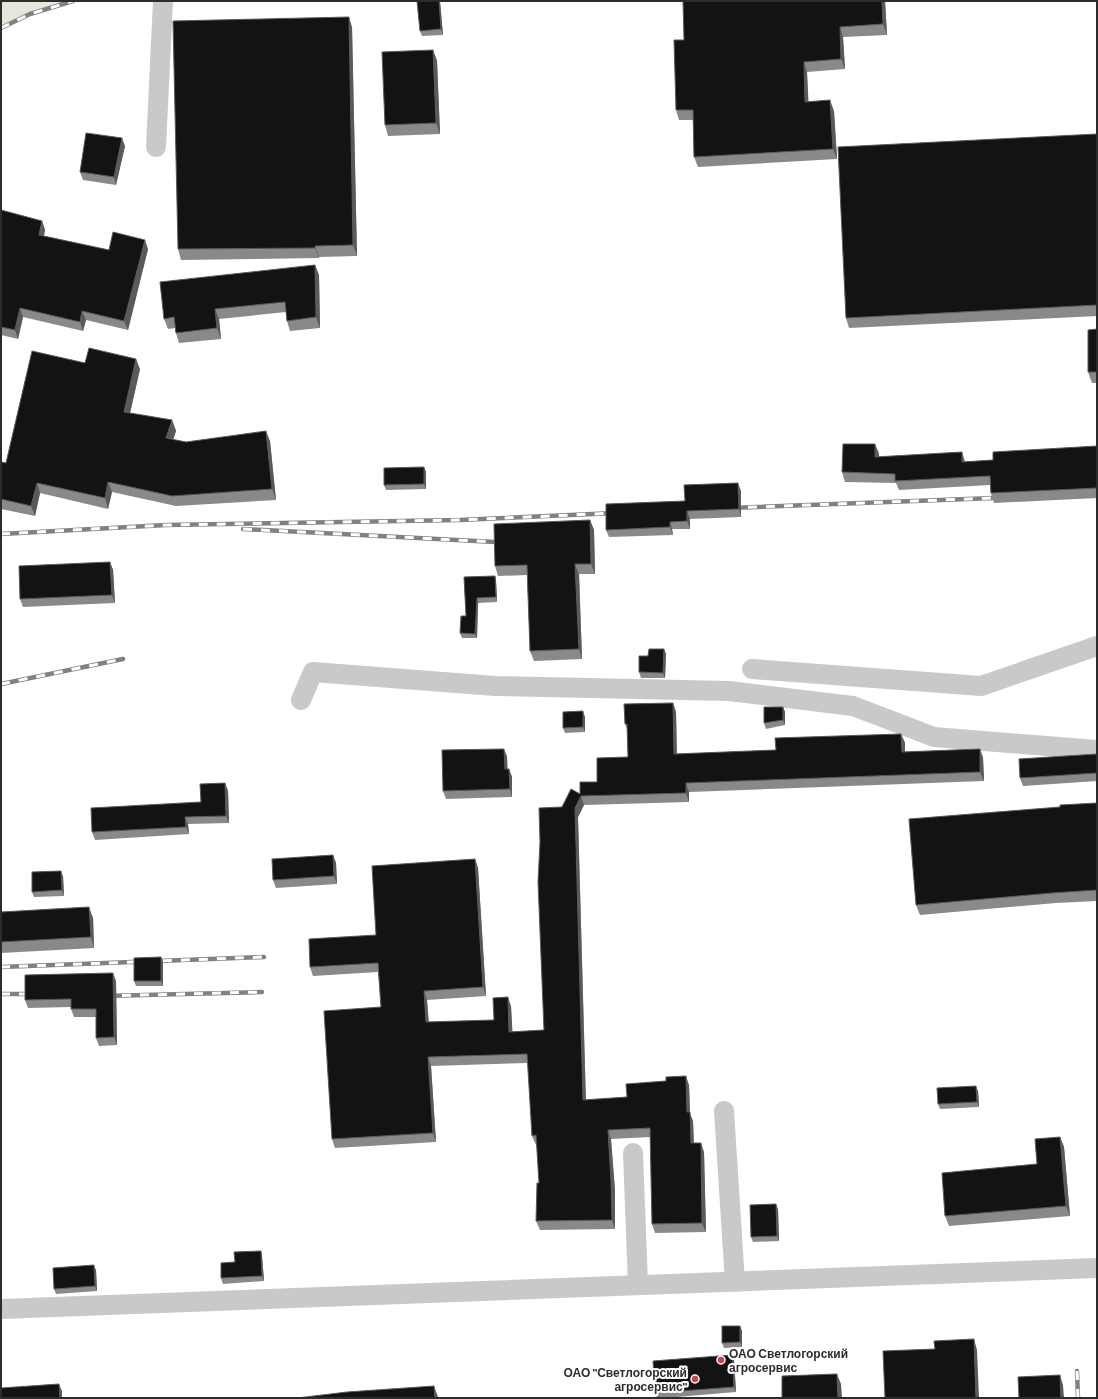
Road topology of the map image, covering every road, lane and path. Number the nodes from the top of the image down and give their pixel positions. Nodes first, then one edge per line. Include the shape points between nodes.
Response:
1 (163, 1) edge
2 (156, 147) dead end
3 (1097, 646) edge
4 (752, 669) dead end
5 (301, 700) dead end
6 (1097, 750) edge
7 (724, 1111) dead end
8 (633, 1153) dead end
9 (1097, 1268) edge
10 (735, 1282) junction
11 (638, 1285) junction
12 (1, 1309) edge

1 - 2 street
3 - 4 street via 981,686
5 - 6 street via 313,672 495,686 729,691 853,706 934,737
7 - 10 street
8 - 11 street
9 - 10 street
10 - 11 street
11 - 12 street

